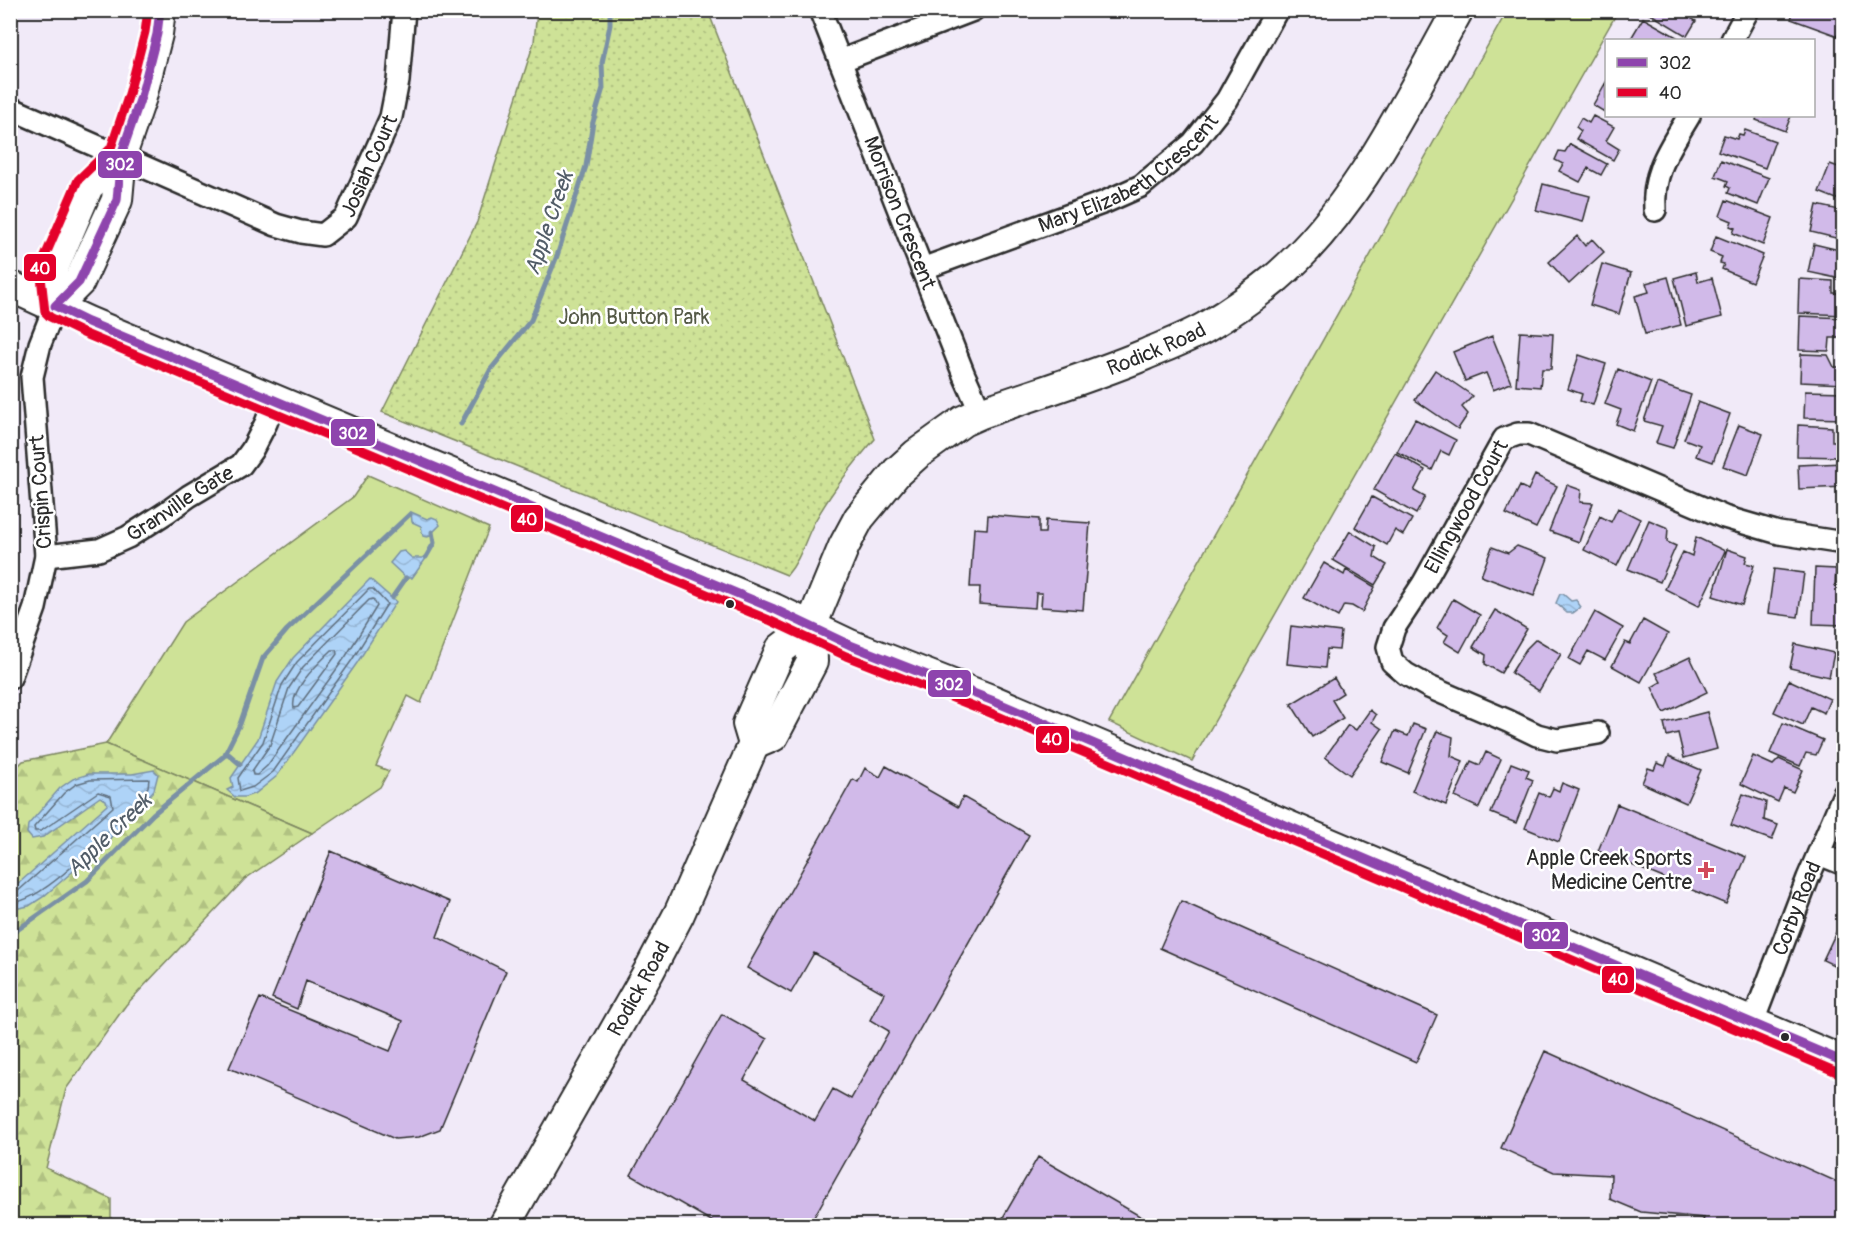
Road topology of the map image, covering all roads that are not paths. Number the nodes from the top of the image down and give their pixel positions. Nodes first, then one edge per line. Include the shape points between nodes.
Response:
1 (160, 10) edge
2 (404, 10) edge
3 (820, 10) edge
4 (973, 10) edge
5 (1277, 10) edge
6 (1458, 10) edge
7 (1748, 10) edge
8 (1733, 39) edge
9 (840, 61) junction
10 (10, 108) edge
11 (1688, 117) edge
12 (121, 155) junction
13 (1655, 210) dead end
14 (922, 269) junction
15 (10, 286) edge
16 (55, 306) junction
17 (275, 399) junction
18 (981, 413) junction
19 (1844, 543) edge
20 (46, 556) junction
21 (811, 626) junction
22 (10, 678) edge
23 (1598, 733) dead end
24 (1844, 794) edge
25 (1819, 854) junction
26 (1844, 864) edge
27 (1752, 1024) junction
28 (1844, 1062) edge
29 (506, 1225) edge

1 - 12 main road via 141,97
2 - 12 street, Josiah Court via 391,117 346,216 323,235 276,225
3 - 9 street, Morrison Crescent
4 - 9 street
5 - 14 street, Mary Elizabeth Crescent via 1227,99 1193,143 1141,186
6 - 18 main road, Rodick Road via 1355,188 1278,276 1205,327 1169,345
7 - 8 street
9 - 14 street, Morrison Crescent
10 - 12 street
11 - 13 street via 1661,163 1655,182
12 - 16 main road via 117,200 79,282
14 - 18 street, Morrison Crescent
15 - 16 main road
16 - 17 main road
16 - 20 street, Crispin Court via 32,377
17 - 20 street, Granville Gate via 241,465 128,537 99,550
17 - 21 main road
18 - 21 main road, Rodick Road via 917,454 859,518
19 - 23 street, Ellingwood Court via 1779,533 1724,517 1529,434 1504,439 1394,628 1388,647 1392,662 1430,687 1537,735 1557,740
20 - 22 street, Crispin Court via 35,608
21 - 27 main road
21 - 29 main road, Rodick Road via 781,649 747,723 754,744 679,914
24 - 25 street, Corby Road
25 - 26 street
25 - 27 street, Corby Road
27 - 28 main road

